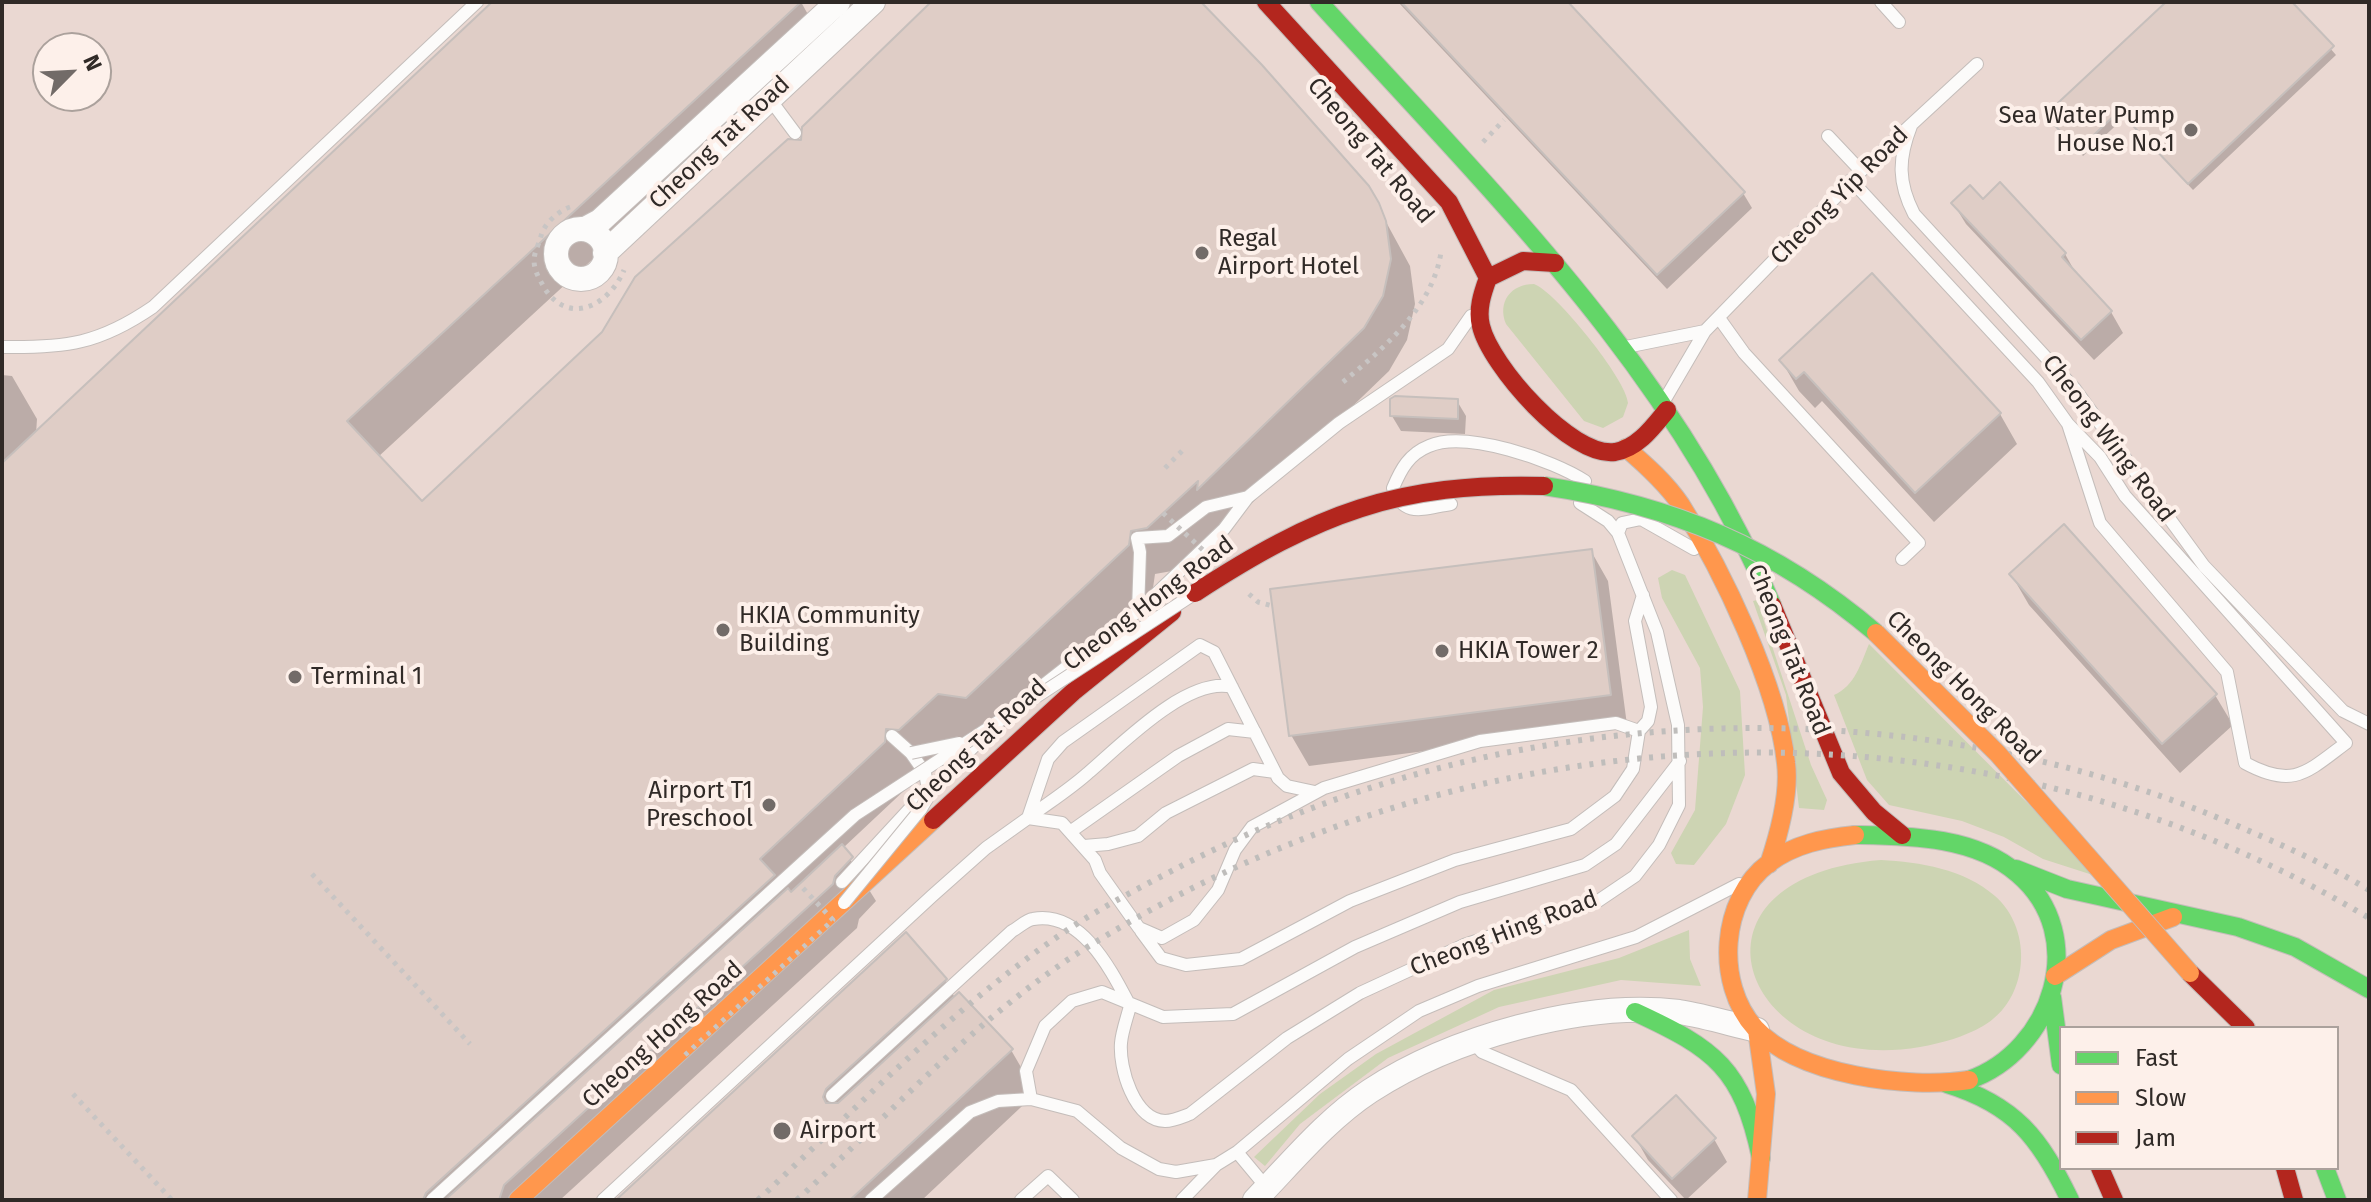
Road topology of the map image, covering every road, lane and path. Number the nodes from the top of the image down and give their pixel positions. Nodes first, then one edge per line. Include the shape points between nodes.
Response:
1 (477, 2) edge
2 (838, 2) edge
3 (873, 2) edge
4 (1266, 2) edge
5 (1319, 2) edge
6 (1881, 2) edge
7 (1899, 22) dead end
8 (1977, 64) dead end
9 (769, 98) junction
10 (1504, 120) dead end
11 (1911, 126) junction
12 (795, 133) dead end
13 (1828, 136) dead end
14 (1482, 143) dead end
15 (1856, 176) junction
16 (585, 229) junction
17 (1442, 249) dead end
18 (605, 253) junction
19 (1555, 263) junction
20 (1488, 278) junction
21 (1477, 306) junction
22 (1719, 318) junction
23 (1705, 331) junction
24 (2, 347) edge
25 (1624, 348) junction
26 (1343, 382) dead end
27 (1665, 407) junction
28 (2068, 424) junction
29 (1626, 448) junction
30 (1182, 451) dead end
31 (1165, 468) dead end
32 (1248, 497) junction
33 (1641, 519) junction
34 (1618, 533) junction
35 (1705, 554) junction
36 (1902, 559) dead end
37 (1195, 593) junction
38 (1643, 595) junction
39 (1138, 611) junction
40 (1232, 687) junction
41 (2369, 724) edge
42 (1639, 731) junction
43 (1255, 732) junction
44 (892, 736) dead end
45 (975, 736) junction
46 (911, 753) junction
47 (1680, 761) junction
48 (1275, 772) junction
49 (925, 773) junction
50 (1315, 792) junction
51 (1028, 818) junction
52 (1070, 832) junction
53 (1902, 835) junction
54 (1084, 846) junction
55 (1762, 869) junction
56 (2016, 869) junction
57 (312, 874) dead end
58 (793, 877) dead end
59 (844, 903) junction
60 (2177, 915) junction
61 (810, 916) dead end
62 (1139, 928) junction
63 (2190, 973) junction
64 (2055, 976) junction
65 (2369, 989) edge
66 (2052, 997) junction
67 (1130, 1006) junction
68 (1635, 1012) junction
69 (2217, 1026) edge
70 (2244, 1026) edge
71 (1757, 1030) junction
72 (1473, 1042) junction
73 (470, 1044) dead end
74 (2059, 1050) edge
75 (685, 1055) dead end
76 (1947, 1084) junction
77 (73, 1094) dead end
78 (832, 1096) dead end
79 (1031, 1099) junction
80 (1237, 1152) junction
81 (1761, 1158) junction
82 (1216, 1165) junction
83 (2101, 1170) edge
84 (2286, 1170) edge
85 (2326, 1170) edge
86 (1261, 1194) edge
87 (172, 1200) edge
88 (432, 1200) edge
89 (518, 1200) edge
90 (603, 1200) edge
91 (871, 1200) edge
92 (1021, 1200) edge
93 (1073, 1200) edge
94 (1182, 1200) edge
95 (1671, 1200) edge
96 (1757, 1200) edge
97 (2070, 1200) edge
98 (2114, 1200) edge
99 (2294, 1200) edge
100 (2337, 1200) edge

1 - 24 lane via 153,307 120,330 92,340
2 - 16 street, Cheong Tat Road via 600,221
3 - 9 street, Cheong Tat Road
4 - 20 street, Cheong Tat Road via 1449,202
5 - 19 street, Cheong Tat Road
6 - 7 lane
8 - 11 lane, Cheong Yip Road
9 - 12 lane
9 - 18 street, Cheong Tat Road
10 - 14 path
11 - 15 lane, Cheong Yip Road
11 - 41 lane, Cheong Wing Road via 1900,170 1902,191 1914,214 2075,389 2204,566 2343,711
13 - 15 lane
15 - 22 lane, Cheong Yip Road
15 - 28 lane via 2038,382
16 - 18 street via 600,238
16 - 18 street, Cheong Tat Road via 561,238 555,254 562,270 575,279 590,277 602,267
17 - 26 path, Cheong Tat Road via 1438,275 1410,318
19 - 20 street via 1523,261
19 - 25 street, Cheong Tat Road
20 - 21 street, Cheong Tat Road
21 - 29 street via 1483,336 1553,426 1578,446 1594,451
21 - 32 lane, Cheong Tat Road via 1448,349 1339,423
22 - 23 lane, Cheong Yip Road
22 - 36 lane via 1744,353 1919,543
23 - 25 lane
23 - 27 lane, Cheong Yip Road
25 - 27 street, Cheong Tat Road
27 - 29 street via 1637,443
27 - 53 street, Cheong Tat Road via 1713,481 1762,580 1841,773
28 - 28 lane via 2100,457 2125,496 2346,743 2302,776 2269,777 2245,763 2227,672 2100,523
29 - 35 street, Cheong Tat Road via 1668,487
30 - 31 path
32 - 39 lane, Cheong Tat Road via 1224,529
32 - 39 lane via 1206,507 1168,536 1137,538
33 - 34 lane via 1622,523
33 - 34 lane, Cheong Hing Road via 1563,466 1450,442 1419,451 1402,465 1393,488 1398,503 1410,510 1502,497 1554,497 1586,505
33 - 35 lane, Cheong Hing Road
34 - 38 lane, Cheong Hing Road
35 - 55 street, Cheong Tat Road via 1749,642 1782,734 1787,765 1779,835
37 - 45 lane, bridge
37 - 59 street, Cheong Hong Road, bridge via 1073,692
37 - 63 street, Cheong Hong Road, bridge via 1299,531 1402,494 1527,482 1569,486 1668,511 1777,561 1883,638 2085,848
38 - 42 lane via 1635,621 1651,707
38 - 47 lane, Cheong Hing Road via 1675,709
39 - 61 lane, Cheong Tat Road via 1046,681 960,759
40 - 43 lane
40 - 51 lane via 1204,688 1150,720
40 - 51 lane via 1214,652 1200,645 1180,657 1063,742 1048,759
42 - 50 lane via 1616,723 1480,741
42 - 62 lane via 1633,769 1615,796 1571,829 1455,860 1350,901 1241,959 1186,965 1161,958
43 - 48 lane
43 - 52 lane via 1228,729 1178,756
44 - 46 lane
45 - 46 lane, bridge
45 - 49 lane, bridge
46 - 49 lane, bridge
47 - 67 lane via 1616,844 1585,865 1460,902 1355,947 1233,1014 1163,1017
47 - 67 lane, Cheong Hing Road via 1679,805 1659,845 1635,876 1598,901 1464,945 1360,993 1287,1038 1190,1114 1163,1121 1142,1110 1122,1068 1121,1043
48 - 50 lane via 1287,786
48 - 54 lane via 1253,769 1166,813 1138,836
49 - 59 lane, bridge via 929,795 921,809
49 - 88 lane, bridge via 855,815
50 - 62 lane via 1252,827 1235,850 1218,890 1194,920 1162,938
51 - 52 lane via 1062,823
51 - 90 lane via 932,896
52 - 54 lane
53 - 55 street via 1832,837 1786,852
53 - 56 street via 1964,845
54 - 62 lane
55 - 71 street, Cheong Tat Road via 1730,927 1726,950 1729,978
55 - 80 lane, Cheong Hing Road via 1636,937 1478,986 1419,1011 1348,1059
56 - 60 street via 2067,889
56 - 64 street via 2051,920 2057,945
57 - 73 path
58 - 75 path, bridge via 833,920
59 - 89 street, Cheong Hong Road, bridge
60 - 64 street via 2133,927
60 - 65 street via 2238,927 2295,947
63 - 69 street
63 - 70 street
64 - 66 street
66 - 74 street
66 - 76 street via 2030,1039 2011,1057 1992,1071
67 - 78 lane via 1106,961 1076,930 1033,919 1012,931
67 - 79 lane via 1102,992 1072,1001 1045,1026 1026,1071
68 - 71 street via 1678,1012
68 - 72 street via 1558,1018
68 - 81 street via 1685,1035 1727,1067 1755,1120
71 - 76 street via 1779,1046 1869,1078
71 - 81 street, Cheong Tat Road via 1765,1056 1769,1112
72 - 86 street via 1369,1092 1310,1141
72 - 95 lane via 1482,1052 1571,1090
76 - 97 street via 1990,1097 2014,1113 2055,1167
77 - 87 path
79 - 82 lane, Cheong Hing Road via 1077,1111 1121,1148 1159,1169 1176,1172
79 - 91 lane, Cheong Hing Road via 998,1101 970,1112
80 - 82 lane, Cheong Hing Road
80 - 86 lane
81 - 96 street
82 - 94 lane
83 - 98 street
84 - 99 street
85 - 100 street
92 - 93 lane via 1048,1176

